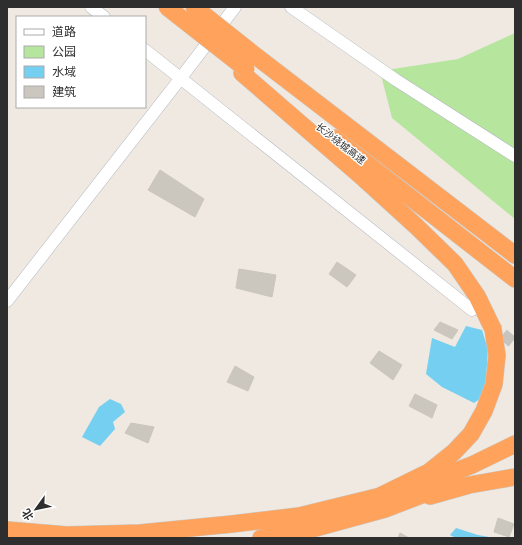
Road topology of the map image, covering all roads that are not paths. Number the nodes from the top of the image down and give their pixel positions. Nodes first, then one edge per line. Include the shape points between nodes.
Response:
1 (91, 7) edge
2 (167, 7) edge
3 (194, 7) edge
4 (235, 7) edge
5 (291, 7) edge
6 (103, 16) edge
7 (146, 51) edge
8 (244, 71) junction
9 (180, 79) junction
10 (515, 156) edge
11 (515, 255) edge
12 (515, 279) edge
13 (7, 301) edge
14 (472, 310) dead end
15 (515, 444) edge
16 (515, 454) edge
17 (515, 477) edge
18 (378, 497) junction
19 (399, 504) junction
20 (7, 530) edge
21 (261, 538) edge

1 - 6 street
2 - 8 highway, bridge
3 - 11 highway, 长沙绕城高速, bridge
4 - 9 street
5 - 10 street via 396,80
7 - 9 street
8 - 12 highway, 长沙绕城高速
8 - 18 highway via 362,176 455,264 478,296 493,329 497,355 494,384 484,411 471,434 429,472
9 - 13 street
9 - 14 street
15 - 18 highway via 427,483
16 - 19 highway
17 - 19 highway via 469,485
18 - 20 highway via 298,516 140,533 67,535
19 - 21 highway via 312,529

